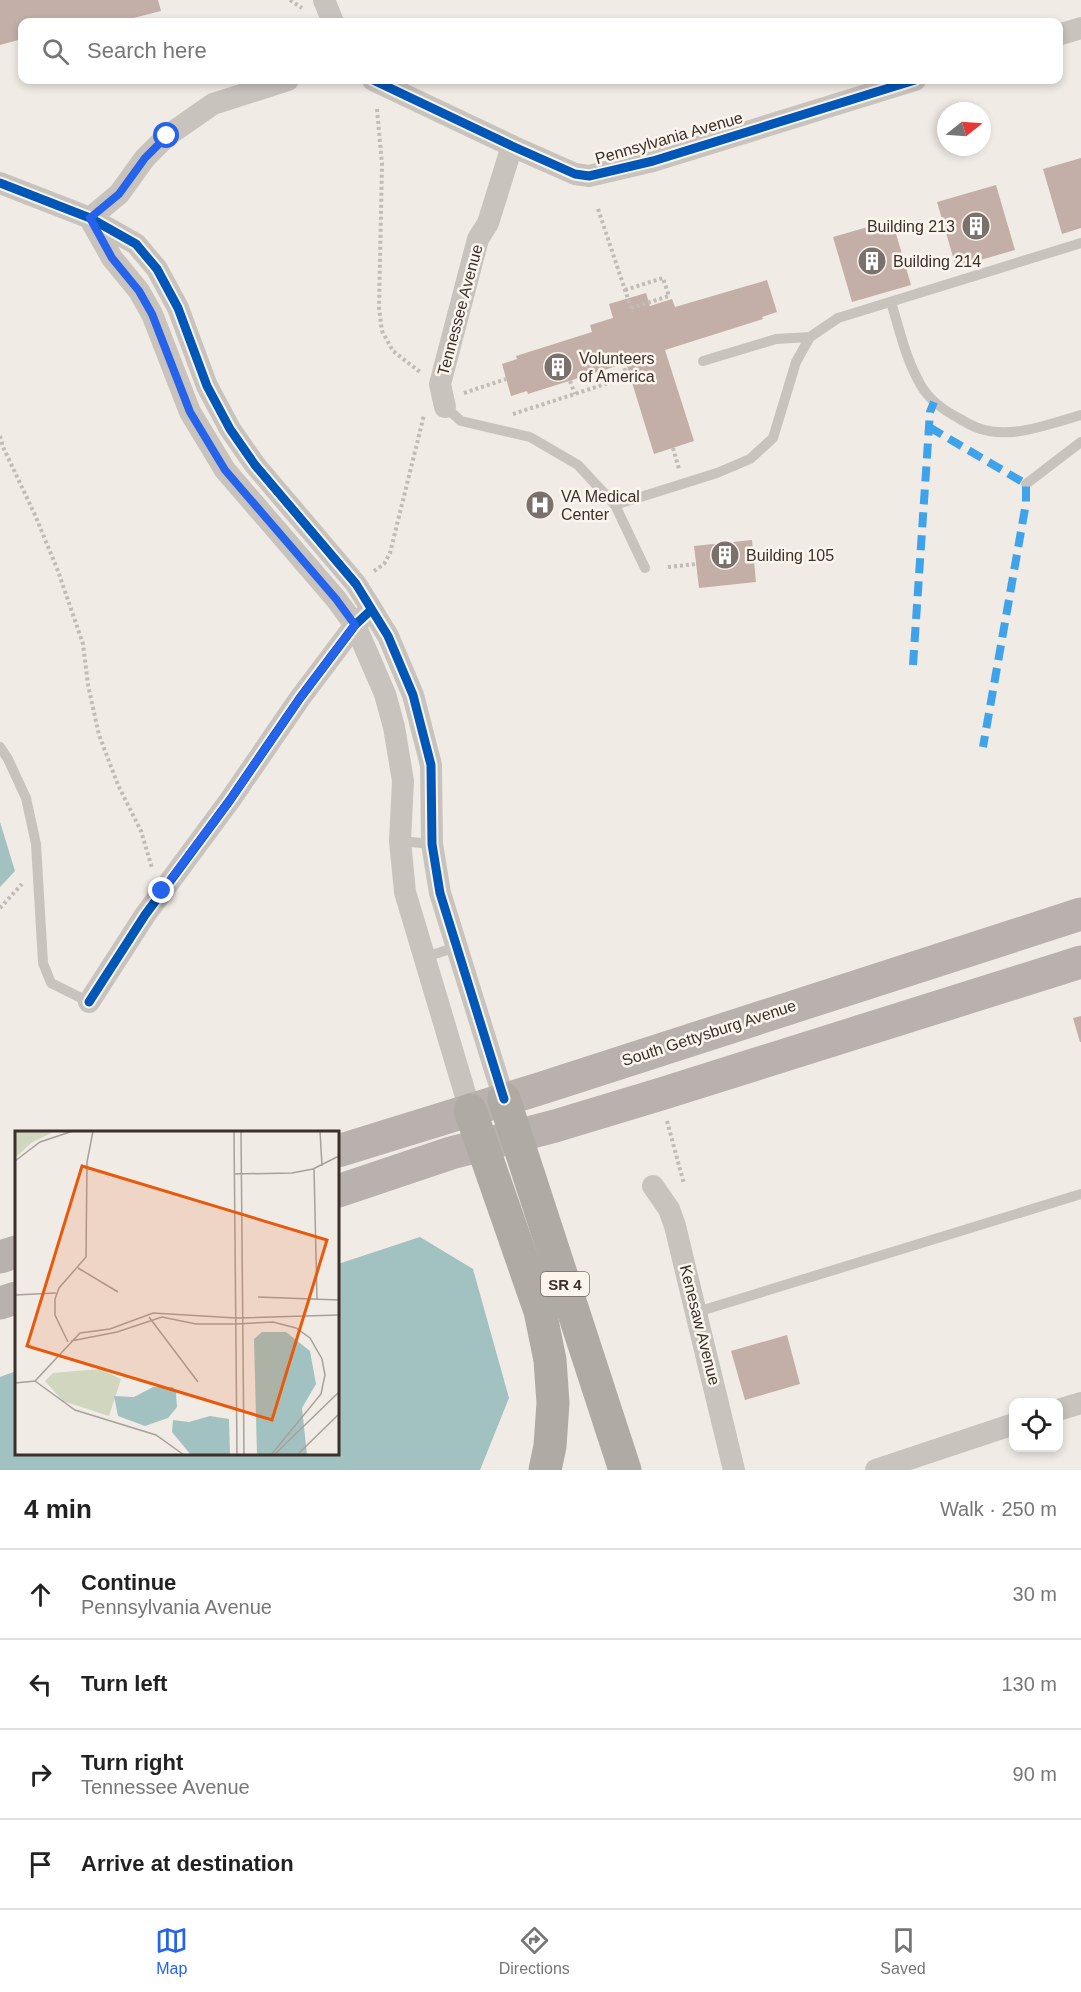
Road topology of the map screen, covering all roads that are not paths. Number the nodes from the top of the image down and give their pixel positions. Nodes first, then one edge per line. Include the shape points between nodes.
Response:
1 (324, 0) edge
2 (331, 18) edge
3 (1081, 28) edge
4 (1063, 34) edge
5 (274, 84) edge
6 (381, 84) edge
7 (902, 84) edge
8 (512, 146) junction
9 (0, 183) edge
10 (90, 218) junction
11 (1081, 243) edge
12 (891, 302) junction
13 (810, 337) junction
14 (703, 361) dead end
15 (444, 403) joint
16 (1081, 415) edge
17 (1081, 442) edge
18 (1026, 484) dead end
19 (615, 505) junction
20 (645, 568) dead end
21 (371, 610) junction
22 (355, 625) junction
23 (0, 747) edge
24 (400, 842) junction
25 (432, 844) junction
26 (1081, 914) edge
27 (456, 947) junction
28 (423, 958) junction
29 (1081, 962) edge
30 (89, 1002) joint
31 (504, 1099) junction
32 (470, 1110) junction
33 (516, 1136) junction
34 (483, 1145) junction
35 (339, 1151) edge
36 (653, 1186) dead end
37 (339, 1191) edge
38 (1081, 1194) edge
39 (15, 1252) edge
40 (0, 1257) edge
41 (15, 1298) edge
42 (0, 1303) edge
43 (697, 1312) junction
44 (1081, 1403) edge
45 (1063, 1409) edge
46 (1009, 1426) edge
47 (545, 1470) edge
48 (624, 1470) edge
49 (734, 1470) edge
50 (876, 1470) edge

1 - 2 street
3 - 4 street
5 - 10 street via 213,104 167,136 119,194
6 - 8 street, Pennsylvania Avenue
7 - 8 street, Pennsylvania Avenue via 653,161 589,176 575,174
8 - 15 street, Tennessee Avenue via 488,223 478,239 440,384
9 - 10 street
10 - 21 street via 136,244 157,269 178,308 207,386 230,429 255,465 356,584
10 - 22 street via 112,258 152,314 190,412 225,470
11 - 12 lane
12 - 13 lane via 838,318
12 - 16 lane via 907,358 919,383 934,402 950,413 978,429 1006,432 1035,429
13 - 14 lane via 776,339
13 - 19 lane via 796,362 773,438 750,459
15 - 19 lane via 460,421 530,437 578,465
17 - 18 lane
19 - 20 lane
21 - 22 street
21 - 25 street via 388,636 413,695 431,765
22 - 24 street via 385,693 394,727 404,781
22 - 30 street via 145,915
23 - 30 lane via 26,798 36,844 43,963 51,983
24 - 25 lane
24 - 28 street via 405,892
25 - 27 street via 440,893
26 - 31 main road, South Gettysburg Avenue
27 - 28 lane
27 - 31 street
28 - 32 street
29 - 33 main road via 673,1091
31 - 32 main road, South Gettysburg Avenue
31 - 33 highway, SR 4
32 - 34 highway
32 - 35 main road, South Gettysburg Avenue
33 - 34 main road
33 - 48 highway, SR 4
34 - 37 main road
34 - 47 highway via 540,1311 550,1360 553,1403
36 - 43 street, Kenesaw Avenue via 675,1226
38 - 43 lane
39 - 40 main road
41 - 42 main road
43 - 49 street, Kenesaw Avenue
44 - 45 street
46 - 50 street

